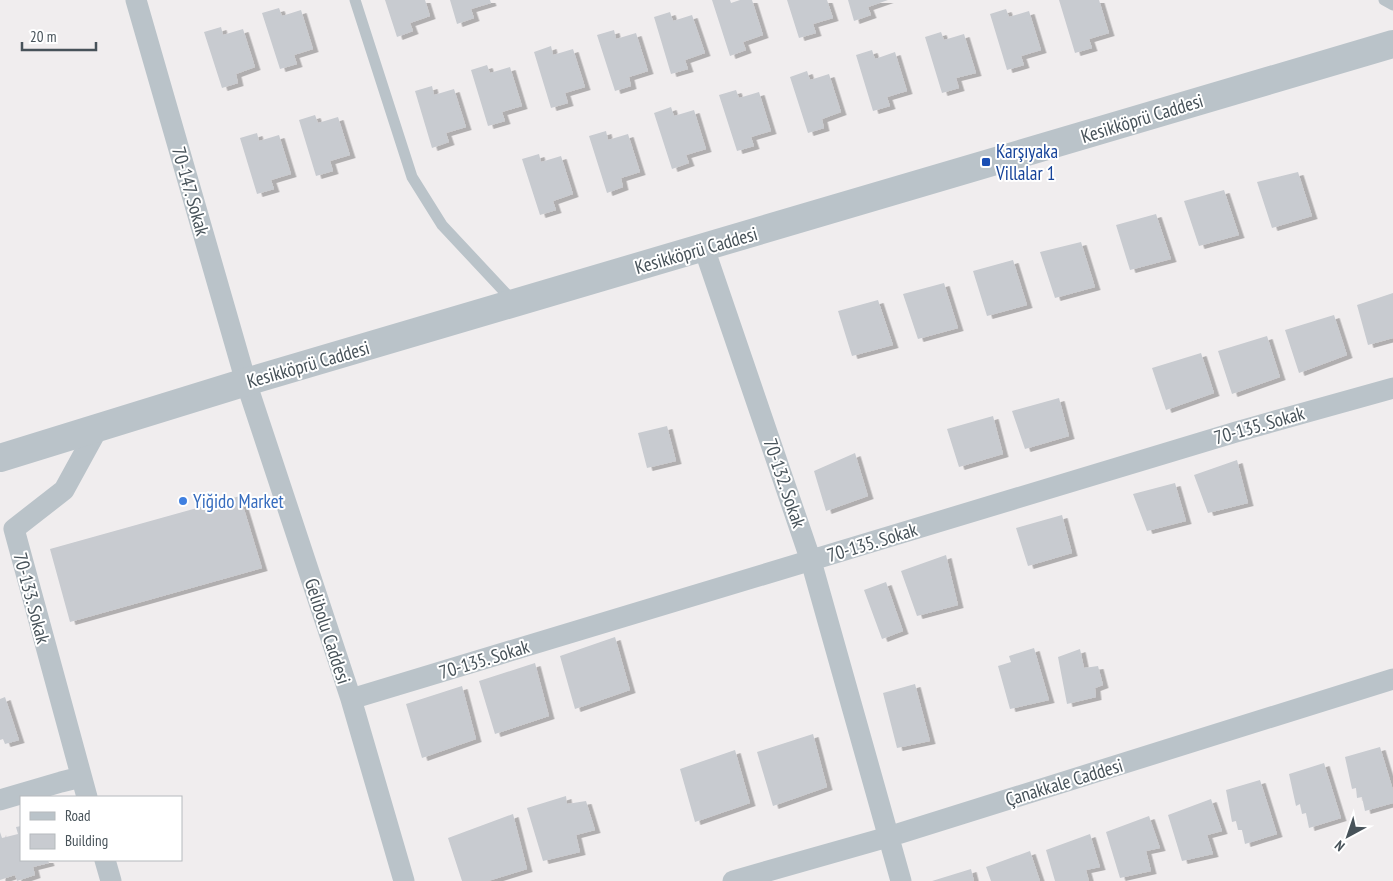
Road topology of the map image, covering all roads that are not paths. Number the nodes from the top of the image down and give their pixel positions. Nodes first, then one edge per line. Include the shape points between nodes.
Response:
1 (136, 0) edge
2 (355, 0) edge
3 (1384, 0) edge
4 (1393, 5) edge
5 (1393, 44) edge
6 (704, 248) junction
7 (516, 303) junction
8 (246, 382) junction
9 (1393, 388) edge
10 (98, 428) junction
11 (0, 458) edge
12 (7, 531) edge
13 (811, 561) junction
14 (1393, 679) edge
15 (351, 699) junction
16 (84, 787) edge
17 (0, 800) edge
18 (888, 837) junction
19 (105, 861) edge
20 (111, 881) edge
21 (404, 881) edge
22 (734, 881) edge
23 (902, 881) edge

1 - 8 street, 70-147. Sokak
2 - 7 lane via 412,177 442,224
3 - 4 lane
5 - 6 street, Kesikköprü Caddesi
6 - 7 street, Kesikköprü Caddesi
6 - 13 street, 70-132. Sokak
7 - 8 street, Kesikköprü Caddesi
8 - 10 street, Kesikköprü Caddesi
8 - 15 street, Gelibolu Caddesi
9 - 13 street, 70-135. Sokak via 1236,432
10 - 11 street, Kesikköprü Caddesi
10 - 12 street, 70-133. Sokak via 64,490
12 - 16 street, 70-133. Sokak
13 - 15 street, 70-135. Sokak
13 - 18 street, 70-132. Sokak
14 - 18 street, Çanakkale Caddesi
15 - 21 street, Gelibolu Caddesi
16 - 17 street via 60,782
18 - 22 street, Çanakkale Caddesi
18 - 23 street, 70-132. Sokak
19 - 20 street

